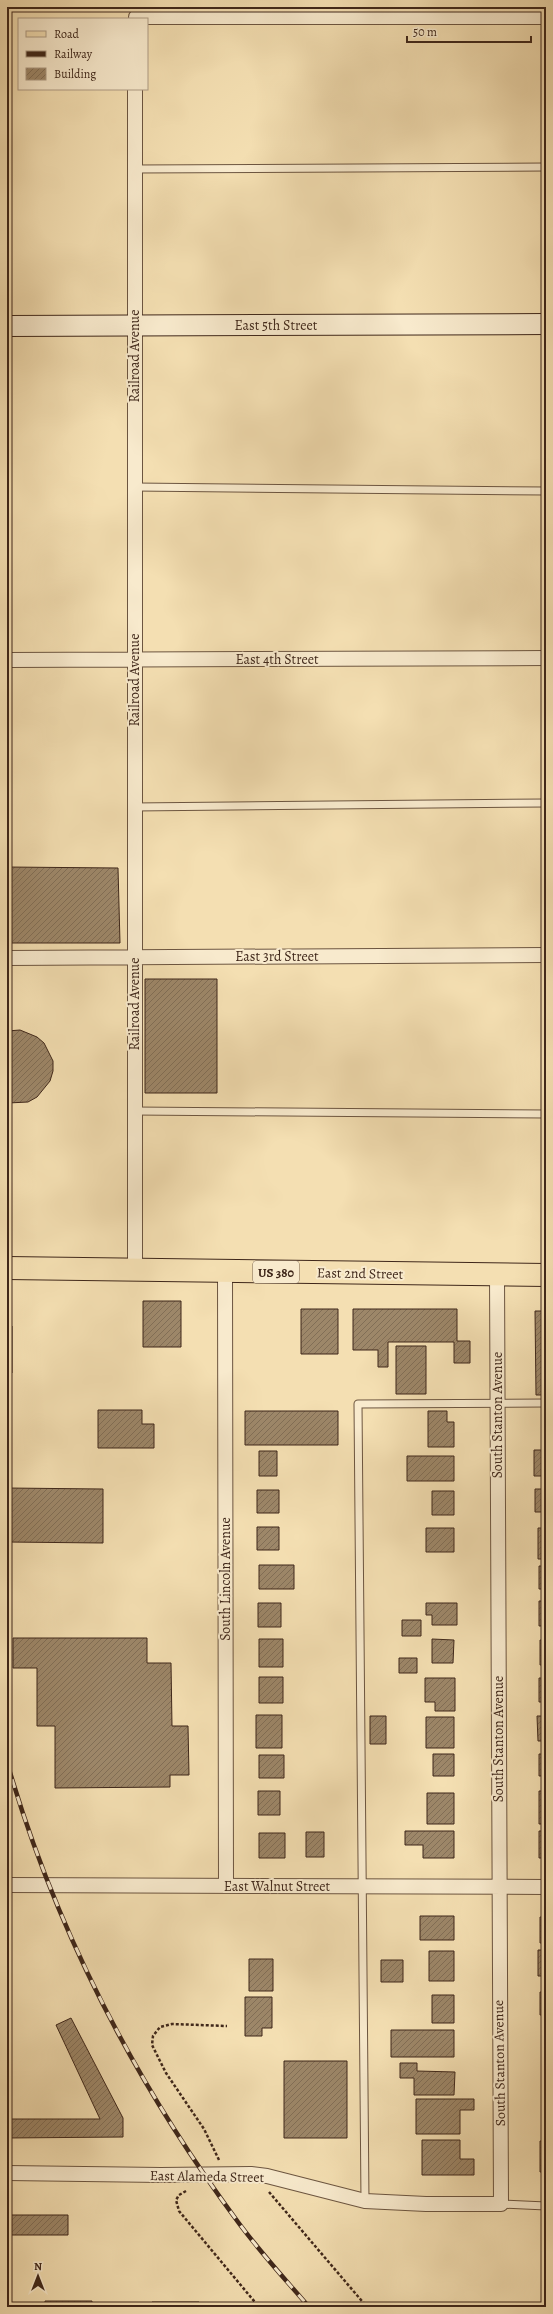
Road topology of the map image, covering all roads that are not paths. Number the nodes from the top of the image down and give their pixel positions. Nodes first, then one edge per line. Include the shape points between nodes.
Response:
1 (136, 14) edge
2 (546, 17) edge
3 (135, 90) edge
4 (546, 167) edge
5 (135, 169) junction
6 (546, 324) edge
7 (134, 325) junction
8 (7, 326) edge
9 (134, 487) junction
10 (546, 491) edge
11 (546, 658) edge
12 (7, 660) edge
13 (134, 660) junction
14 (546, 804) edge
15 (134, 806) junction
16 (546, 954) edge
17 (134, 957) junction
18 (7, 958) edge
19 (134, 1111) junction
20 (546, 1114) edge
21 (7, 1268) edge
22 (135, 1270) junction
23 (225, 1272) junction
24 (497, 1274) junction
25 (546, 1275) edge
26 (497, 1403) junction
27 (546, 1403) edge
28 (7, 1885) edge
29 (226, 1886) junction
30 (361, 1886) junction
31 (499, 1887) junction
32 (546, 1887) edge
33 (7, 2174) edge
34 (365, 2201) junction
35 (501, 2204) junction
36 (546, 2206) edge

1 - 2 street
3 - 5 street, Railroad Avenue
4 - 5 lane
5 - 7 street, Railroad Avenue
6 - 7 street, East 5th Street
7 - 8 street, East 5th Street
7 - 9 street, Railroad Avenue
9 - 10 lane
9 - 13 street, Railroad Avenue
11 - 13 street, East 4th Street
12 - 13 street, East 4th Street
13 - 15 street, Railroad Avenue
14 - 15 lane
15 - 17 street, Railroad Avenue
16 - 17 street, East 3rd Street
17 - 18 street, East 3rd Street
17 - 19 street, Railroad Avenue
19 - 20 lane
19 - 22 street, Railroad Avenue
21 - 22 main road, East 2nd Street / US 380
22 - 23 main road, East 2nd Street / US 380
23 - 24 main road, East 2nd Street / US 380
23 - 29 street, South Lincoln Avenue
24 - 25 main road, East 2nd Street / US 380
24 - 26 street, South Stanton Avenue
26 - 27 lane
26 - 30 lane via 358,1404
26 - 31 street, South Stanton Avenue
28 - 29 street, East Walnut Street
29 - 30 street, East Walnut Street
30 - 31 street, East Walnut Street
30 - 34 lane
31 - 32 street, East Walnut Street
31 - 35 street, South Stanton Avenue
33 - 34 street, East Alameda Street via 267,2176
34 - 35 street, East Alameda Street
35 - 36 lane

